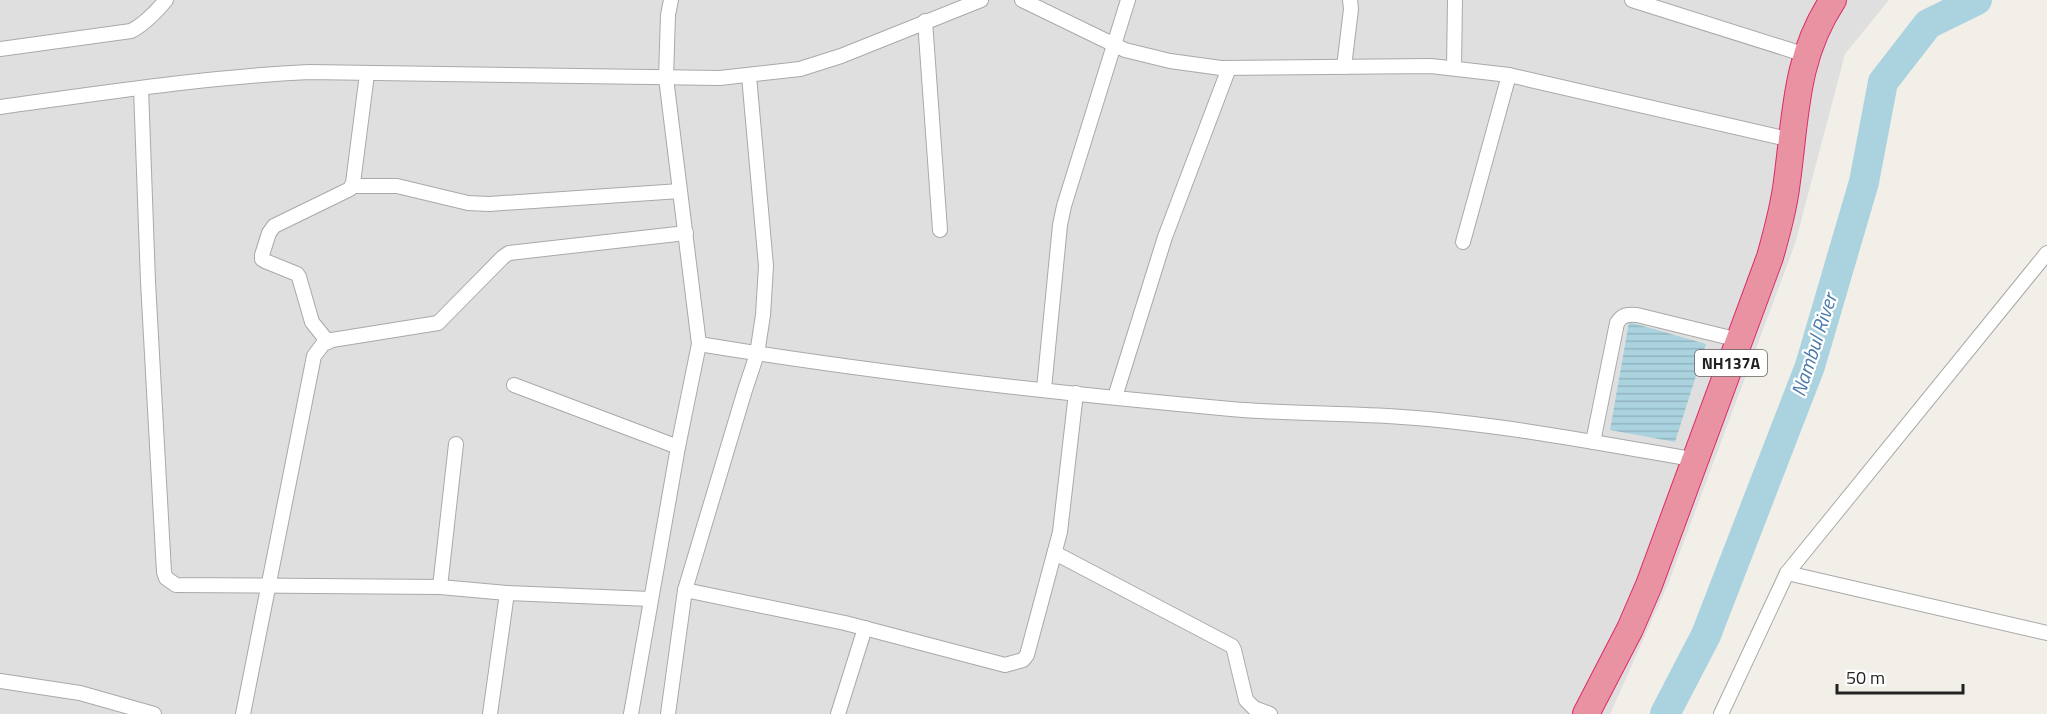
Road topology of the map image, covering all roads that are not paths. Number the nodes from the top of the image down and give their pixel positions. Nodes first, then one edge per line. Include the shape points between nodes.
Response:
1 (166, 0) edge
2 (671, 0) edge
3 (981, 0) edge
4 (1022, 0) edge
5 (1128, 0) edge
6 (1350, 0) edge
7 (1455, 0) edge
8 (1632, 0) edge
9 (1833, 0) edge
10 (925, 21) junction
11 (1115, 45) junction
12 (0, 49) edge
13 (1806, 55) junction
14 (1344, 67) junction
15 (1229, 68) junction
16 (1454, 68) junction
17 (367, 74) junction
18 (1509, 75) junction
19 (749, 76) junction
20 (666, 78) junction
21 (141, 88) junction
22 (0, 107) edge
23 (1792, 140) junction
24 (352, 186) junction
25 (680, 191) junction
26 (940, 230) dead end
27 (686, 233) junction
28 (1464, 242) dead end
29 (2047, 252) edge
30 (1739, 340) junction
31 (328, 342) junction
32 (699, 344) junction
33 (757, 354) junction
34 (514, 385) dead end
35 (1044, 389) junction
36 (1077, 393) junction
37 (1115, 397) junction
38 (1593, 442) junction
39 (456, 444) dead end
40 (678, 447) junction
41 (1696, 460) junction
42 (1055, 553) junction
43 (1787, 573) junction
44 (267, 586) junction
45 (440, 588) junction
46 (685, 590) junction
47 (507, 593) junction
48 (650, 599) junction
49 (865, 628) junction
50 (2047, 633) edge
51 (0, 681) edge
52 (154, 714) edge
53 (243, 714) edge
54 (490, 714) edge
55 (631, 714) edge
56 (668, 714) edge
57 (838, 714) edge
58 (1270, 714) edge
59 (1586, 714) edge
60 (1721, 714) edge

1 - 12 street via 131,31
2 - 20 street
3 - 10 street
4 - 11 street
5 - 11 street
6 - 14 street
7 - 16 street
8 - 13 street
9 - 13 highway, NH137A
10 - 19 street via 800,69
10 - 26 street
11 - 15 street via 1170,61
11 - 35 street via 1062,216
13 - 23 highway, NH137A
14 - 15 street
14 - 16 street
15 - 37 street via 1165,237
16 - 18 street
17 - 20 street
17 - 21 street via 266,74
17 - 24 street
18 - 23 street
18 - 28 street
19 - 20 street
19 - 33 street via 766,266
20 - 25 street
21 - 22 street
21 - 44 street via 164,572 176,585
23 - 30 highway, NH137A via 1782,217
24 - 25 street via 397,186 468,203 489,204
24 - 31 street via 347,192 274,226 262,255 265,261 299,277 312,322
25 - 27 street
27 - 31 street via 509,253 438,323
27 - 32 street
29 - 43 street
30 - 38 street via 1637,315 1621,317
30 - 41 highway, NH137A
31 - 44 street via 314,356
32 - 33 street
32 - 40 street
33 - 35 street
33 - 46 street
34 - 40 street
35 - 36 street
36 - 37 street
36 - 42 street
37 - 38 street via 1282,413 1402,417
38 - 41 street
39 - 45 street
40 - 48 street
41 - 59 highway, NH137A via 1630,629
42 - 49 street via 1023,660 1005,665
42 - 58 street via 1232,646 1246,700
43 - 50 street
43 - 60 street
44 - 45 street
44 - 53 street
45 - 47 street
46 - 49 street
46 - 56 street
47 - 48 street
47 - 54 street
48 - 55 street
49 - 57 street
51 - 52 street via 96,696

